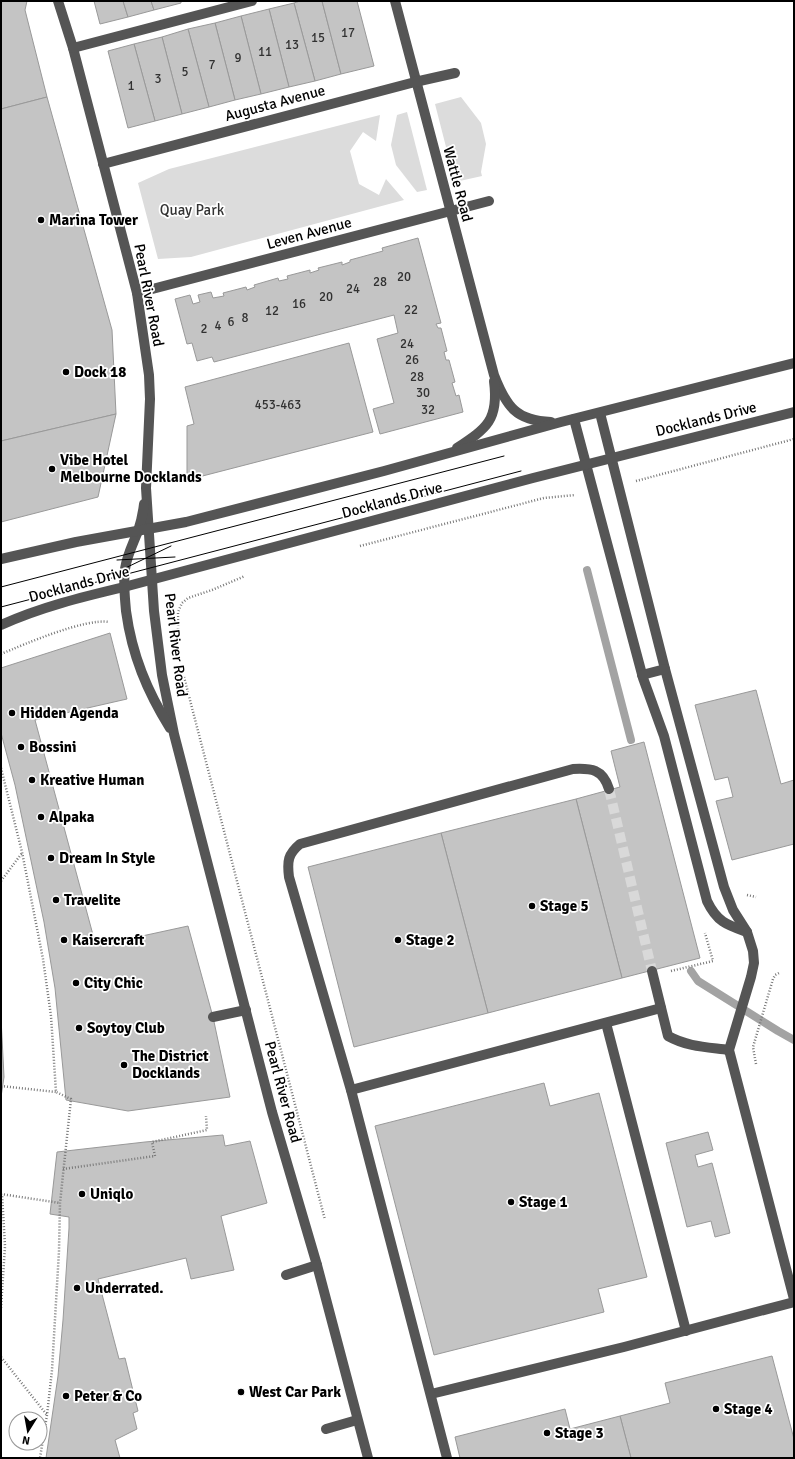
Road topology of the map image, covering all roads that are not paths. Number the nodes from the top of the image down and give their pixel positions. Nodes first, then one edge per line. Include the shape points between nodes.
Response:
1 (58, 1) edge
2 (252, 1) edge
3 (395, 1) edge
4 (72, 45) junction
5 (455, 73) dead end
6 (415, 82) junction
7 (103, 164) junction
8 (489, 201) dead end
9 (450, 211) junction
10 (137, 294) junction
11 (794, 363) edge
12 (494, 375) junction
13 (600, 412) junction
14 (794, 412) edge
15 (574, 419) junction
16 (561, 422) junction
17 (448, 454) junction
18 (612, 457) junction
19 (586, 464) junction
20 (146, 488) junction
21 (149, 528) junction
22 (138, 531) junction
23 (1, 559) edge
24 (153, 579) junction
25 (124, 587) junction
26 (1, 625) edge
27 (665, 669) junction
28 (642, 675) junction
29 (174, 734) junction
30 (609, 789) tunnel mouth
31 (747, 932) junction
32 (652, 971) tunnel mouth
33 (661, 1008) junction
34 (246, 1010) junction
35 (213, 1017) dead end
36 (606, 1023) junction
37 (729, 1050) junction
38 (352, 1090) junction
39 (317, 1265) junction
40 (286, 1275) dead end
41 (794, 1299) edge
42 (794, 1302) edge
43 (686, 1331) junction
44 (431, 1394) junction
45 (358, 1420) junction
46 (326, 1429) dead end
47 (368, 1458) edge
48 (447, 1458) edge

1 - 4 street, Pearl River Road
2 - 4 street
3 - 6 street, Wattle Road
4 - 7 street, Pearl River Road
5 - 6 street, Augusta Avenue
6 - 7 street, Augusta Avenue
6 - 9 street, Wattle Road
7 - 10 street, Pearl River Road
8 - 9 street, Leven Avenue
9 - 10 street, Leven Avenue
9 - 12 street, Wattle Road
10 - 20 street, Pearl River Road via 149,375
11 - 13 street, Docklands Drive
12 - 16 street, Wattle Road via 511,407 523,416 537,421
12 - 17 street, Wattle Road via 495,405 487,425
13 - 15 street, Docklands Drive
13 - 18 street
14 - 18 street, Docklands Drive
15 - 16 street, Docklands Drive
15 - 19 street
16 - 17 street, Docklands Drive
17 - 21 street, Docklands Drive via 186,522
18 - 19 street, Docklands Drive
18 - 27 street
19 - 24 street, Docklands Drive
19 - 28 street
20 - 21 street, Pearl River Road
20 - 22 street, Pearl River Road
21 - 22 street, Docklands Drive
21 - 24 street, Pearl River Road
22 - 23 street, Docklands Drive
22 - 25 street, Pearl River Road via 126,559
24 - 25 street, Docklands Drive
24 - 29 street, Pearl River Road via 161,667
25 - 26 street, Docklands Drive via 33,611
25 - 29 street, Pearl River Road via 128,625 141,674
27 - 28 street
27 - 31 street via 724,887 733,910
28 - 31 street via 664,736 707,901 715,916 724,923
29 - 34 street, Pearl River Road
30 - 38 street via 598,772 573,769 300,844 292,851 287,864 289,877
31 - 37 street via 754,958 751,977
32 - 33 street
33 - 36 street
33 - 37 street via 668,1036 691,1046
34 - 35 street
34 - 39 street, Pearl River Road via 272,1112
36 - 38 street
36 - 43 street
37 - 41 street
38 - 44 street
39 - 40 street
39 - 45 street, Pearl River Road
42 - 43 street
43 - 44 street
44 - 48 street
45 - 46 street
45 - 47 street, Pearl River Road

